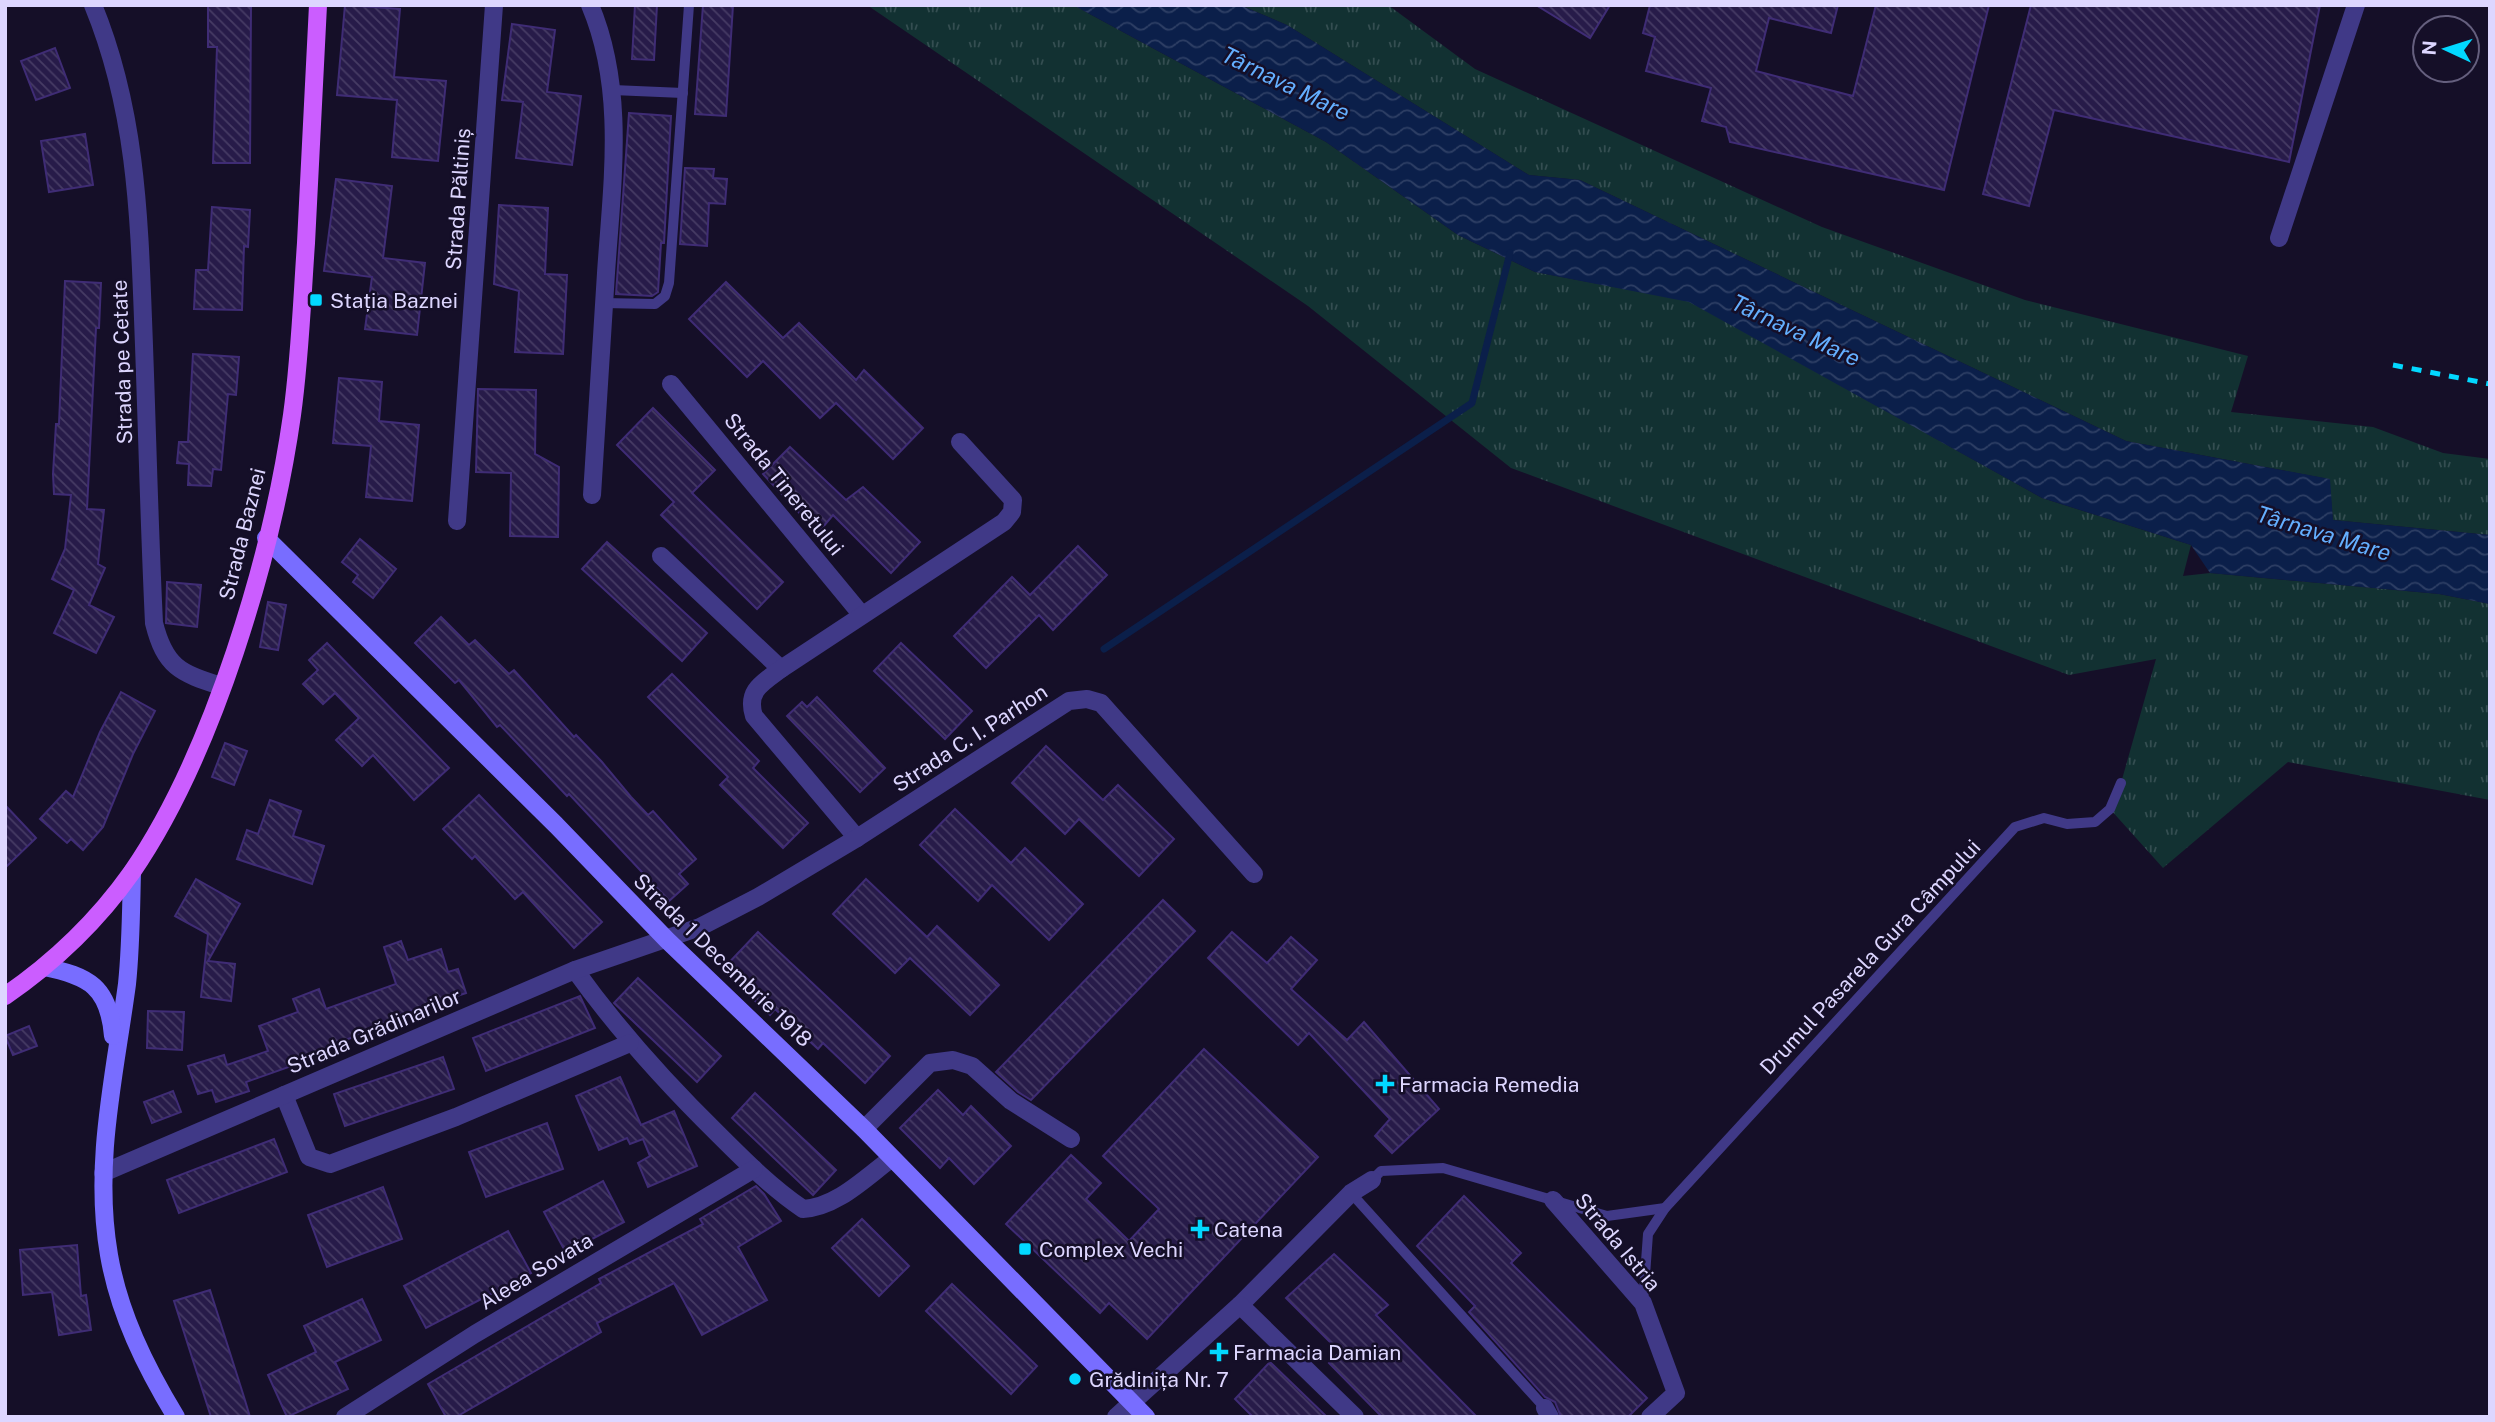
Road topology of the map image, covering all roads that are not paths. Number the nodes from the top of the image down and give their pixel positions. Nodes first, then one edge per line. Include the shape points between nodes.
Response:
1 (93, 5) edge
2 (318, 5) edge
3 (494, 5) edge
4 (590, 5) edge
5 (690, 5) edge
6 (2356, 5) edge
7 (613, 90) junction
8 (683, 93) junction
9 (2279, 238) dead end
10 (603, 303) junction
11 (671, 384) dead end
12 (960, 442) dead end
13 (592, 495) dead end
14 (457, 521) dead end
15 (266, 538) junction
16 (661, 556) dead end
17 (861, 614) junction
18 (781, 669) junction
19 (221, 687) junction
20 (2121, 783) dead end
21 (857, 838) junction
22 (132, 872) junction
23 (1254, 874) dead end
24 (667, 940) junction
25 (44, 967) junction
26 (575, 970) junction
27 (5, 996) edge
28 (630, 1043) junction
29 (115, 1054) junction
30 (284, 1095) junction
31 (864, 1129) junction
32 (1071, 1139) dead end
33 (892, 1158) junction
34 (754, 1169) junction
35 (103, 1172) junction
36 (1372, 1180) joint
37 (1351, 1193) junction
38 (1553, 1200) junction
39 (1665, 1208) junction
40 (1643, 1303) junction
41 (1240, 1305) junction
42 (1140, 1410) edge
43 (1547, 1412) edge
44 (176, 1417) edge
45 (345, 1417) edge
46 (1116, 1417) edge
47 (1355, 1417) edge
48 (1650, 1417) edge

1 - 19 street, Strada pe Cetate via 113,53 130,133 140,242 154,623 160,648 170,662 190,677
2 - 15 main road, Strada Baznei via 301,332 292,416
3 - 14 street, Strada Păltiniș
4 - 7 street via 601,30
5 - 8 lane
6 - 9 street
7 - 8 lane
7 - 10 street
8 - 10 lane via 665,296 655,304
10 - 13 street
11 - 17 street, Strada Tineretului
12 - 17 street via 1013,500 1012,512 1004,522
15 - 19 main road, Strada Baznei
15 - 24 main road, Strada 1 Decembrie 1918
16 - 18 street
17 - 18 street
18 - 21 street via 754,690 750,704 754,716
19 - 22 main road, Strada Baznei via 180,786
20 - 39 lane, Drumul Pasarela Gura Câmpului via 2110,809 2095,822 2067,824 2044,818 2015,827
21 - 23 street, Strada C. I. Parhon via 1069,701 1087,699 1101,703
21 - 24 street, Strada C. I. Parhon via 758,897
22 - 25 main road, Strada Baznei
22 - 29 main road via 129,958
24 - 26 street, Strada Grădinarilor
24 - 31 main road, Strada 1 Decembrie 1918
25 - 27 main road, Strada Baznei
25 - 29 main road via 92,982 112,1020
26 - 28 street
26 - 30 street, Strada Grădinarilor
28 - 30 street via 456,1117 330,1164 309,1157
28 - 34 street
29 - 35 main road
30 - 35 street, Strada Grădinarilor
31 - 32 street via 930,1063 953,1060 972,1066 1011,1101
31 - 33 main road, Strada 1 Decembrie 1918
33 - 34 street via 819,1208 803,1209
33 - 42 main road, Strada 1 Decembrie 1918
34 - 45 street, Aleea Sovata via 475,1334
35 - 44 main road via 115,1282 130,1329
36 - 37 street
36 - 38 lane via 1381,1171 1443,1168
37 - 41 street
37 - 43 lane
38 - 39 lane via 1607,1216
38 - 40 street, Strada Istria
39 - 40 lane, Drumul Pasarela Gura Câmpului via 1648,1234
40 - 48 street, Strada Istria via 1676,1393
41 - 42 street
41 - 47 street
42 - 46 street

